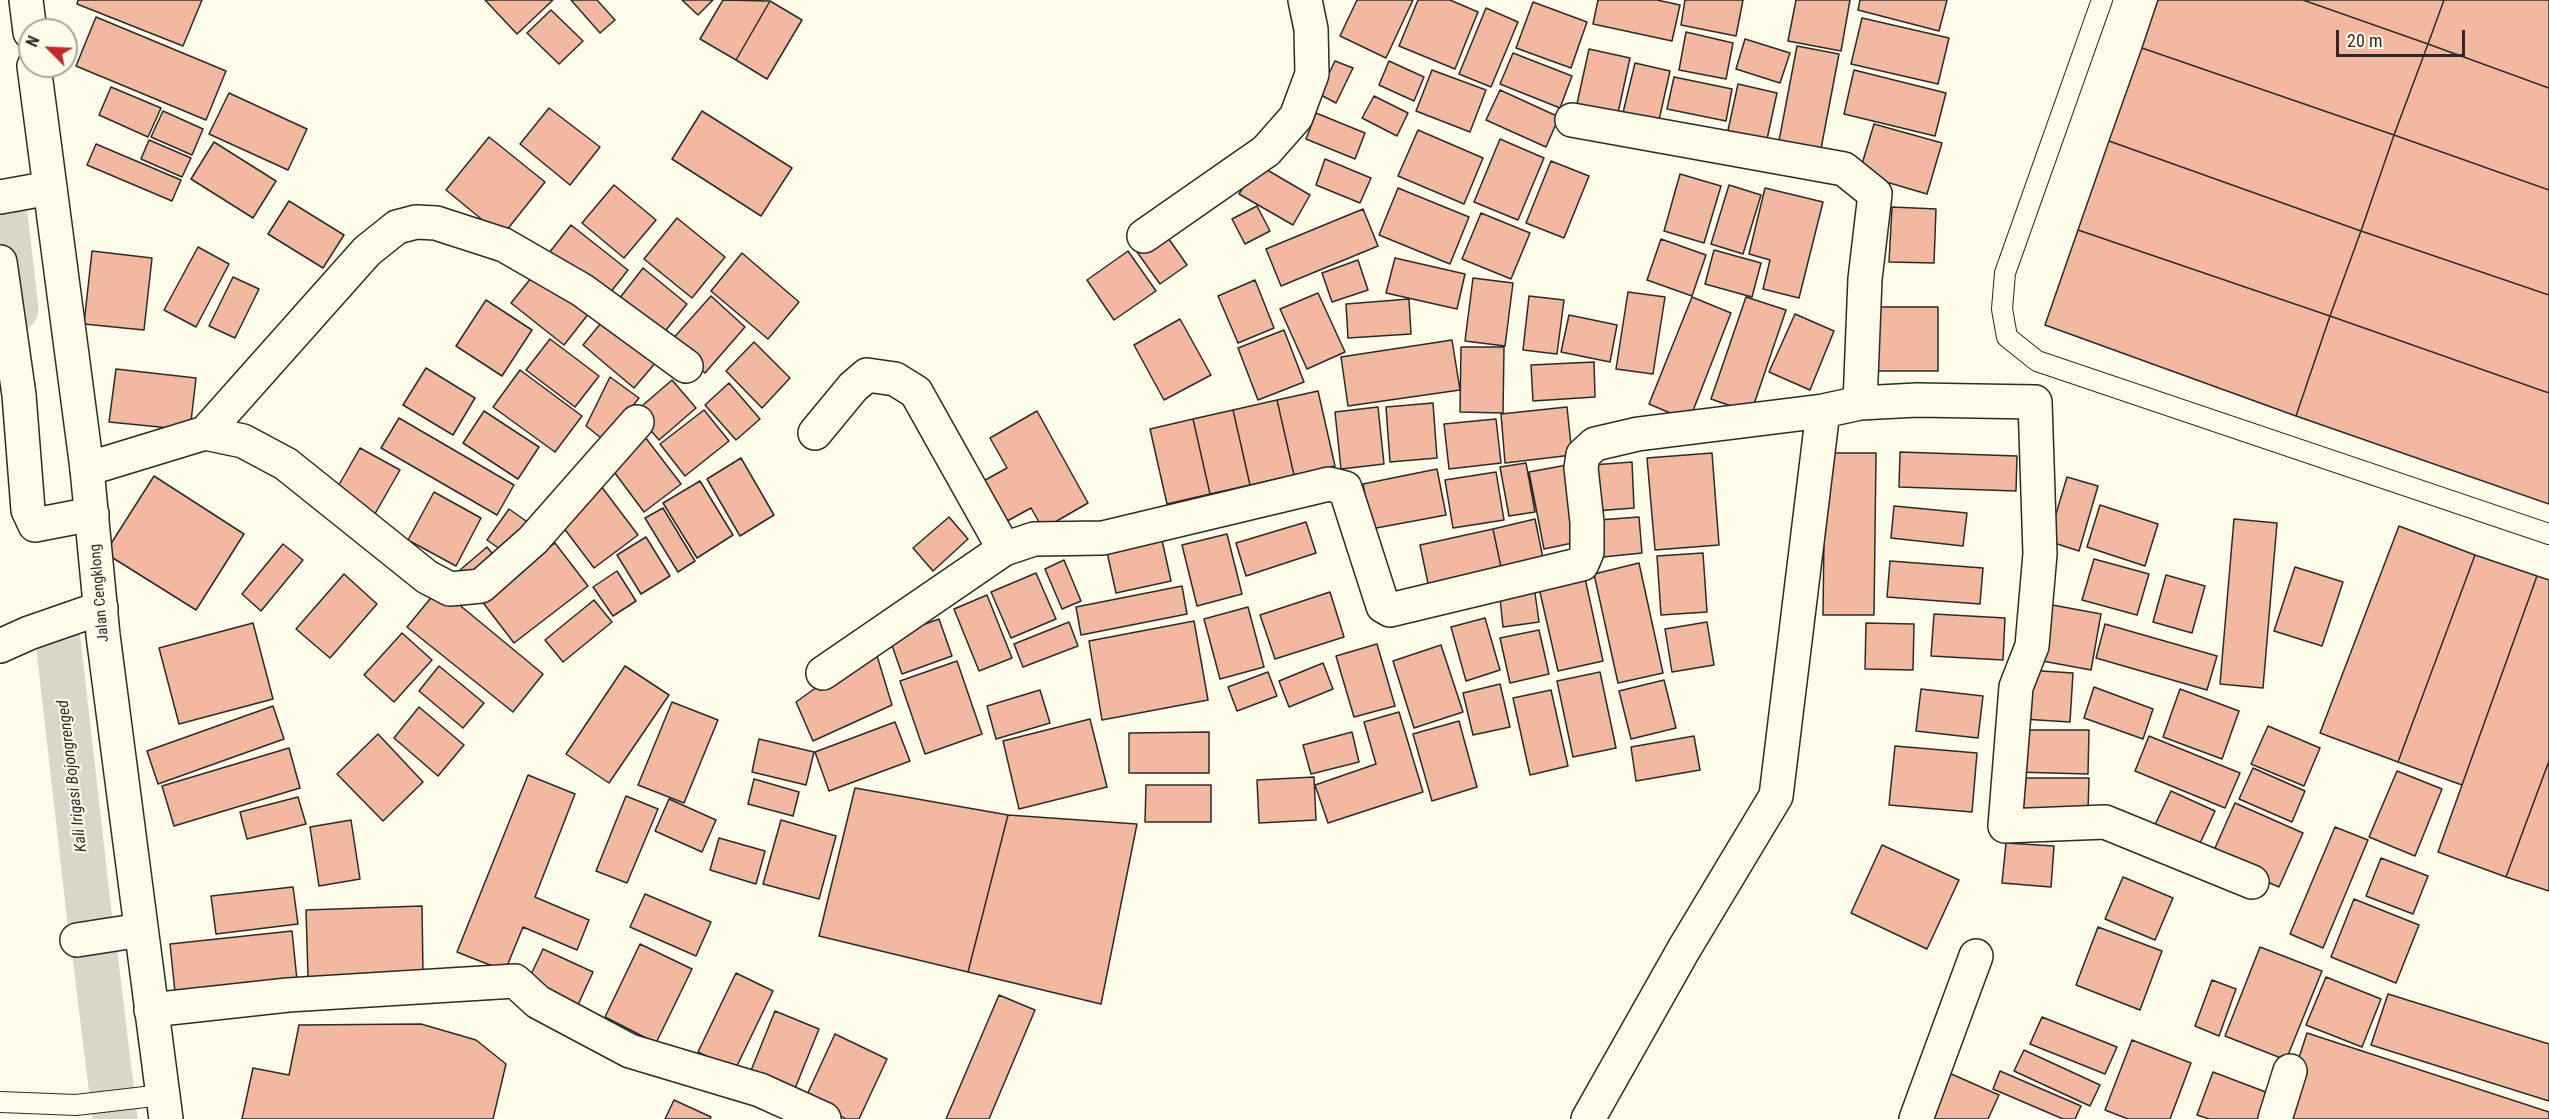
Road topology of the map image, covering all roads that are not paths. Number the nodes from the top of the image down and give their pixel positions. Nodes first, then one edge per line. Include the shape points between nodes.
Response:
1 (26, 0) edge
2 (1305, 0) edge
3 (2102, 0) edge
4 (28, 18) edge
5 (36, 78) edge
6 (1572, 120) dead end
7 (50, 188) junction
8 (0, 197) edge
9 (1144, 236) dead end
10 (0, 262) edge
11 (686, 366) dead end
12 (1860, 403) junction
13 (1823, 411) junction
14 (637, 422) dead end
15 (205, 433) junction
16 (815, 433) dead end
17 (87, 469) junction
18 (85, 515) junction
19 (2549, 534) edge
20 (1004, 549) junction
21 (101, 608) junction
22 (0, 646) edge
23 (823, 673) dead end
24 (2253, 882) dead end
25 (141, 930) junction
26 (77, 940) dead end
27 (1976, 956) dead end
28 (151, 1010) junction
29 (2289, 1071) dead end
30 (0, 1102) edge
31 (159, 1103) edge
32 (824, 1119) edge
33 (1588, 1119) edge
34 (1916, 1119) edge
35 (2275, 1119) edge

1 - 4 street
2 - 9 street via 1311,29 1312,75 1296,117 1266,151
3 - 19 lane via 2005,273 2002,309 2007,337 2037,361
5 - 7 street, Jalan Cengklong
6 - 12 street via 1844,169 1875,194 1865,279
7 - 8 street
7 - 17 street, Jalan Cengklong
10 - 18 street via 19,395 28,510 35,525
11 - 15 street via 582,290 504,245 436,223 416,222 397,227 367,250
12 - 13 street
12 - 24 street via 2035,402 2040,554 2031,646 2016,687 2005,826 2105,822
13 - 20 street via 1638,434 1595,444 1583,455 1581,468 1587,522 1587,552 1582,564 1390,610 1383,606 1345,488 1329,484 1102,538 1034,539
13 - 33 street via 1776,796
14 - 15 street via 533,540 481,586 466,589 450,589 427,577 286,464 243,441
15 - 17 street
16 - 20 street via 852,387 867,375 881,375 907,385 916,392 945,440
17 - 18 street, Jalan Cengklong
18 - 21 street, Jalan Cengklong
20 - 23 street
21 - 22 street
21 - 25 street, Jalan Cengklong
25 - 26 street
25 - 28 street, Jalan Cengklong
27 - 34 street
28 - 31 street, Jalan Cengklong
28 - 32 street via 288,995 515,981 538,1002 630,1051 760,1090
29 - 35 street
30 - 31 lane

